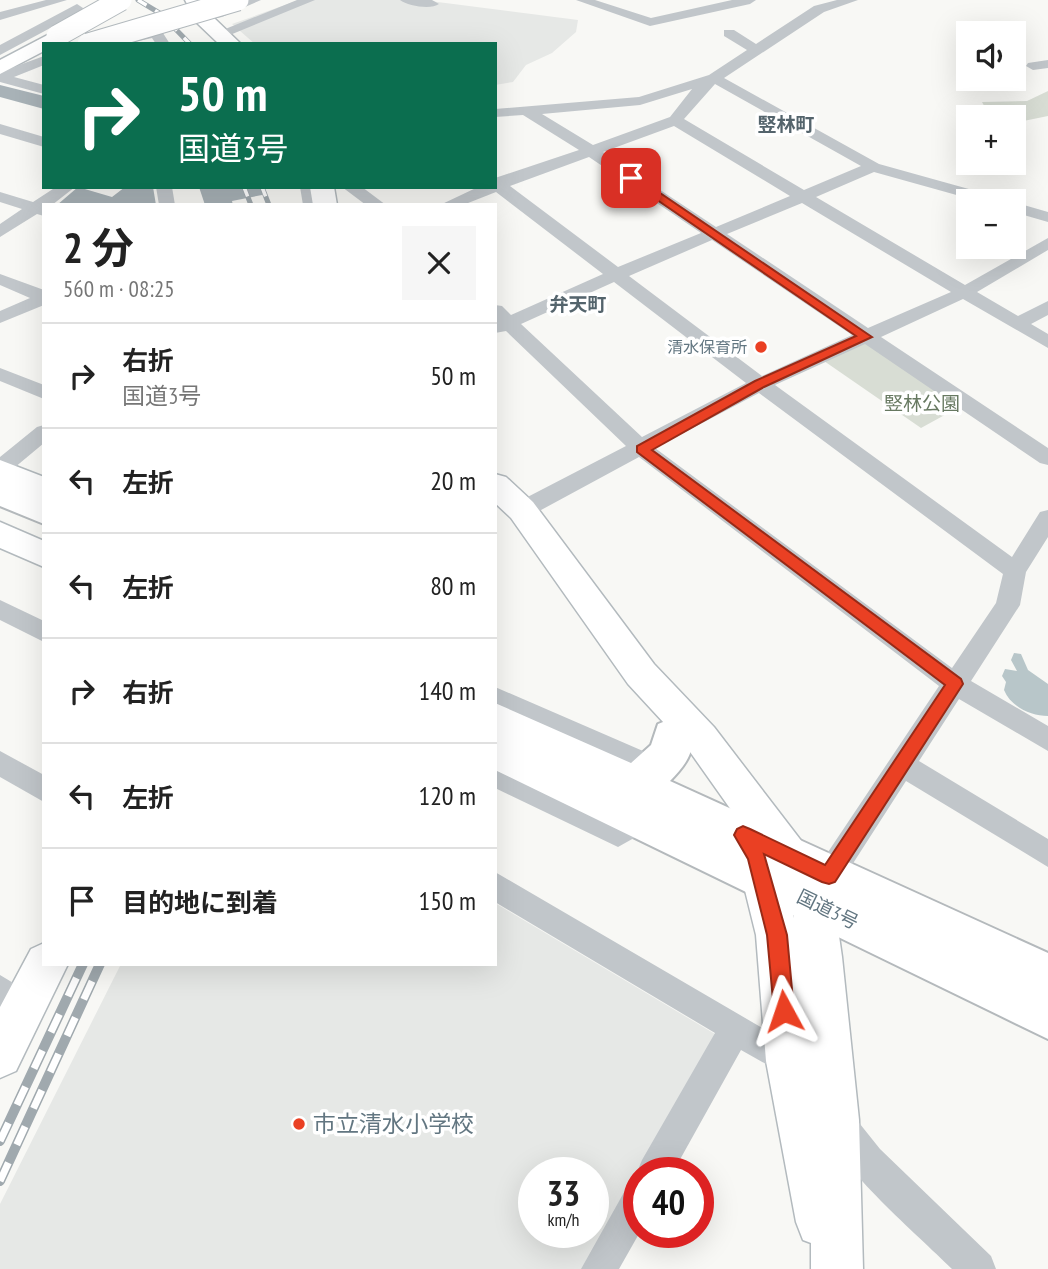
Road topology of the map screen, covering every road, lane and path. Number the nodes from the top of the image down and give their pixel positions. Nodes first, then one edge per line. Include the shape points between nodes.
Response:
1 (61, 0) edge
2 (106, 0) edge
3 (121, 0) edge
4 (217, 0) edge
5 (238, 0) edge
6 (256, 0) edge
7 (309, 0) edge
8 (405, 0) edge
9 (582, 0) edge
10 (678, 0) edge
11 (750, 0) edge
12 (852, 0) edge
13 (73, 4) edge
14 (433, 5) dead end
15 (198, 9) edge
16 (0, 16) edge
17 (704, 16) junction
18 (729, 33) dead end
19 (51, 34) junction
20 (160, 38) edge
21 (226, 39) edge
22 (94, 42) edge
23 (113, 42) edge
24 (123, 42) edge
25 (756, 50) junction
26 (0, 51) edge
27 (0, 58) edge
28 (42, 58) edge
29 (42, 58) edge
30 (0, 69) edge
31 (714, 78) junction
32 (42, 89) edge
33 (527, 111) junction
34 (497, 113) edge
35 (675, 120) junction
36 (0, 129) edge
37 (42, 141) edge
38 (590, 150) junction
39 (873, 167) junction
40 (497, 185) edge
41 (497, 187) edge
42 (64, 189) edge
43 (353, 189) edge
44 (488, 189) edge
45 (956, 190) edge
46 (803, 196) junction
47 (0, 197) edge
48 (47, 203) edge
49 (375, 203) edge
50 (453, 203) edge
51 (39, 210) edge
52 (1026, 210) edge
53 (1048, 216) edge
54 (0, 232) edge
55 (714, 233) junction
56 (1048, 243) edge
57 (617, 274) junction
58 (0, 279) edge
59 (965, 292) junction
60 (42, 297) edge
61 (42, 298) edge
62 (1048, 307) edge
63 (1, 318) edge
64 (500, 321) edge
65 (1017, 324) junction
66 (866, 337) junction
67 (1048, 342) edge
68 (0, 374) edge
69 (760, 384) junction
70 (42, 392) edge
71 (42, 434) edge
72 (642, 449) junction
73 (1048, 458) edge
74 (0, 470) edge
75 (497, 487) edge
76 (16, 508) edge
77 (522, 510) junction
78 (1048, 517) edge
79 (42, 529) edge
80 (42, 552) edge
81 (1015, 571) junction
82 (0, 609) edge
83 (42, 631) edge
84 (641, 674) junction
85 (955, 684) junction
86 (497, 698) edge
87 (497, 721) edge
88 (673, 736) junction
89 (1048, 740) edge
90 (497, 751) edge
91 (0, 763) edge
92 (903, 765) junction
93 (497, 776) edge
94 (42, 789) edge
95 (638, 803) junction
96 (743, 835) junction
97 (1048, 854) edge
98 (776, 867) junction
99 (497, 887) edge
100 (845, 900) junction
101 (44, 966) edge
102 (1048, 978) edge
103 (12, 999) edge
104 (1048, 1014) edge
105 (736, 1028) junction
106 (0, 1055) edge
107 (789, 1061) junction
108 (816, 1114) junction
109 (663, 1157) edge
110 (623, 1227) edge
111 (599, 1269) edge
112 (830, 1269) edge
113 (837, 1269) edge
114 (978, 1269) edge

1 - 16 street
2 - 19 street
3 - 19 street, bridge
4 - 15 street
5 - 22 street, bridge
6 - 15 street
7 - 21 street
8 - 14 street
9 - 17 street via 650,22
10 - 17 street
11 - 17 street
12 - 25 street via 820,9
13 - 23 street
13 - 26 street
15 - 21 street
18 - 25 street
19 - 27 street
19 - 30 street
20 - 24 street
25 - 31 street
28 - 30 street
29 - 32 street via 0,77
31 - 33 street via 640,101
31 - 35 street
31 - 39 street
33 - 34 street
33 - 38 street
35 - 38 street
35 - 46 street
36 - 37 street
38 - 40 street
38 - 55 street
39 - 45 street
39 - 46 street
41 - 57 street
42 - 48 street
43 - 49 street
44 - 50 street
46 - 55 street
46 - 59 street
47 - 51 street
51 - 54 street
52 - 53 street
55 - 57 street
55 - 66 street
56 - 59 street
57 - 64 street
57 - 69 street
58 - 60 street
59 - 65 street
59 - 66 street
61 - 63 street
62 - 65 street
64 - 72 street
65 - 67 street
66 - 69 street
66 - 73 street
68 - 70 street
69 - 72 street
69 - 81 street
71 - 74 street
72 - 77 street
72 - 85 street
74 - 76 street
75 - 77 street
76 - 79 highway
76 - 80 street
77 - 84 street
78 - 81 street
81 - 85 street via 1008,605
82 - 83 street
84 - 88 street
84 - 98 street via 701,738
85 - 89 street
85 - 92 street
86 - 95 street via 634,759
87 - 95 highway, 国道3号
88 - 95 highway via 670,754
88 - 96 street
90 - 95 highway, 国道3号
91 - 94 street
92 - 97 street
92 - 100 street
93 - 95 street via 618,834
95 - 96 highway, 国道3号
95 - 98 highway, 国道3号
96 - 98 street via 756,857
98 - 100 highway, 国道3号
98 - 107 street via 777,935
99 - 105 street
100 - 102 highway, 国道3号
100 - 104 highway, 国道3号
100 - 108 street via 820,957
100 - 108 street via 805,910 800,923
101 - 103 street
103 - 106 street
105 - 107 street
105 - 109 street
107 - 108 street
108 - 112 street
108 - 113 street
108 - 114 street
110 - 111 street

